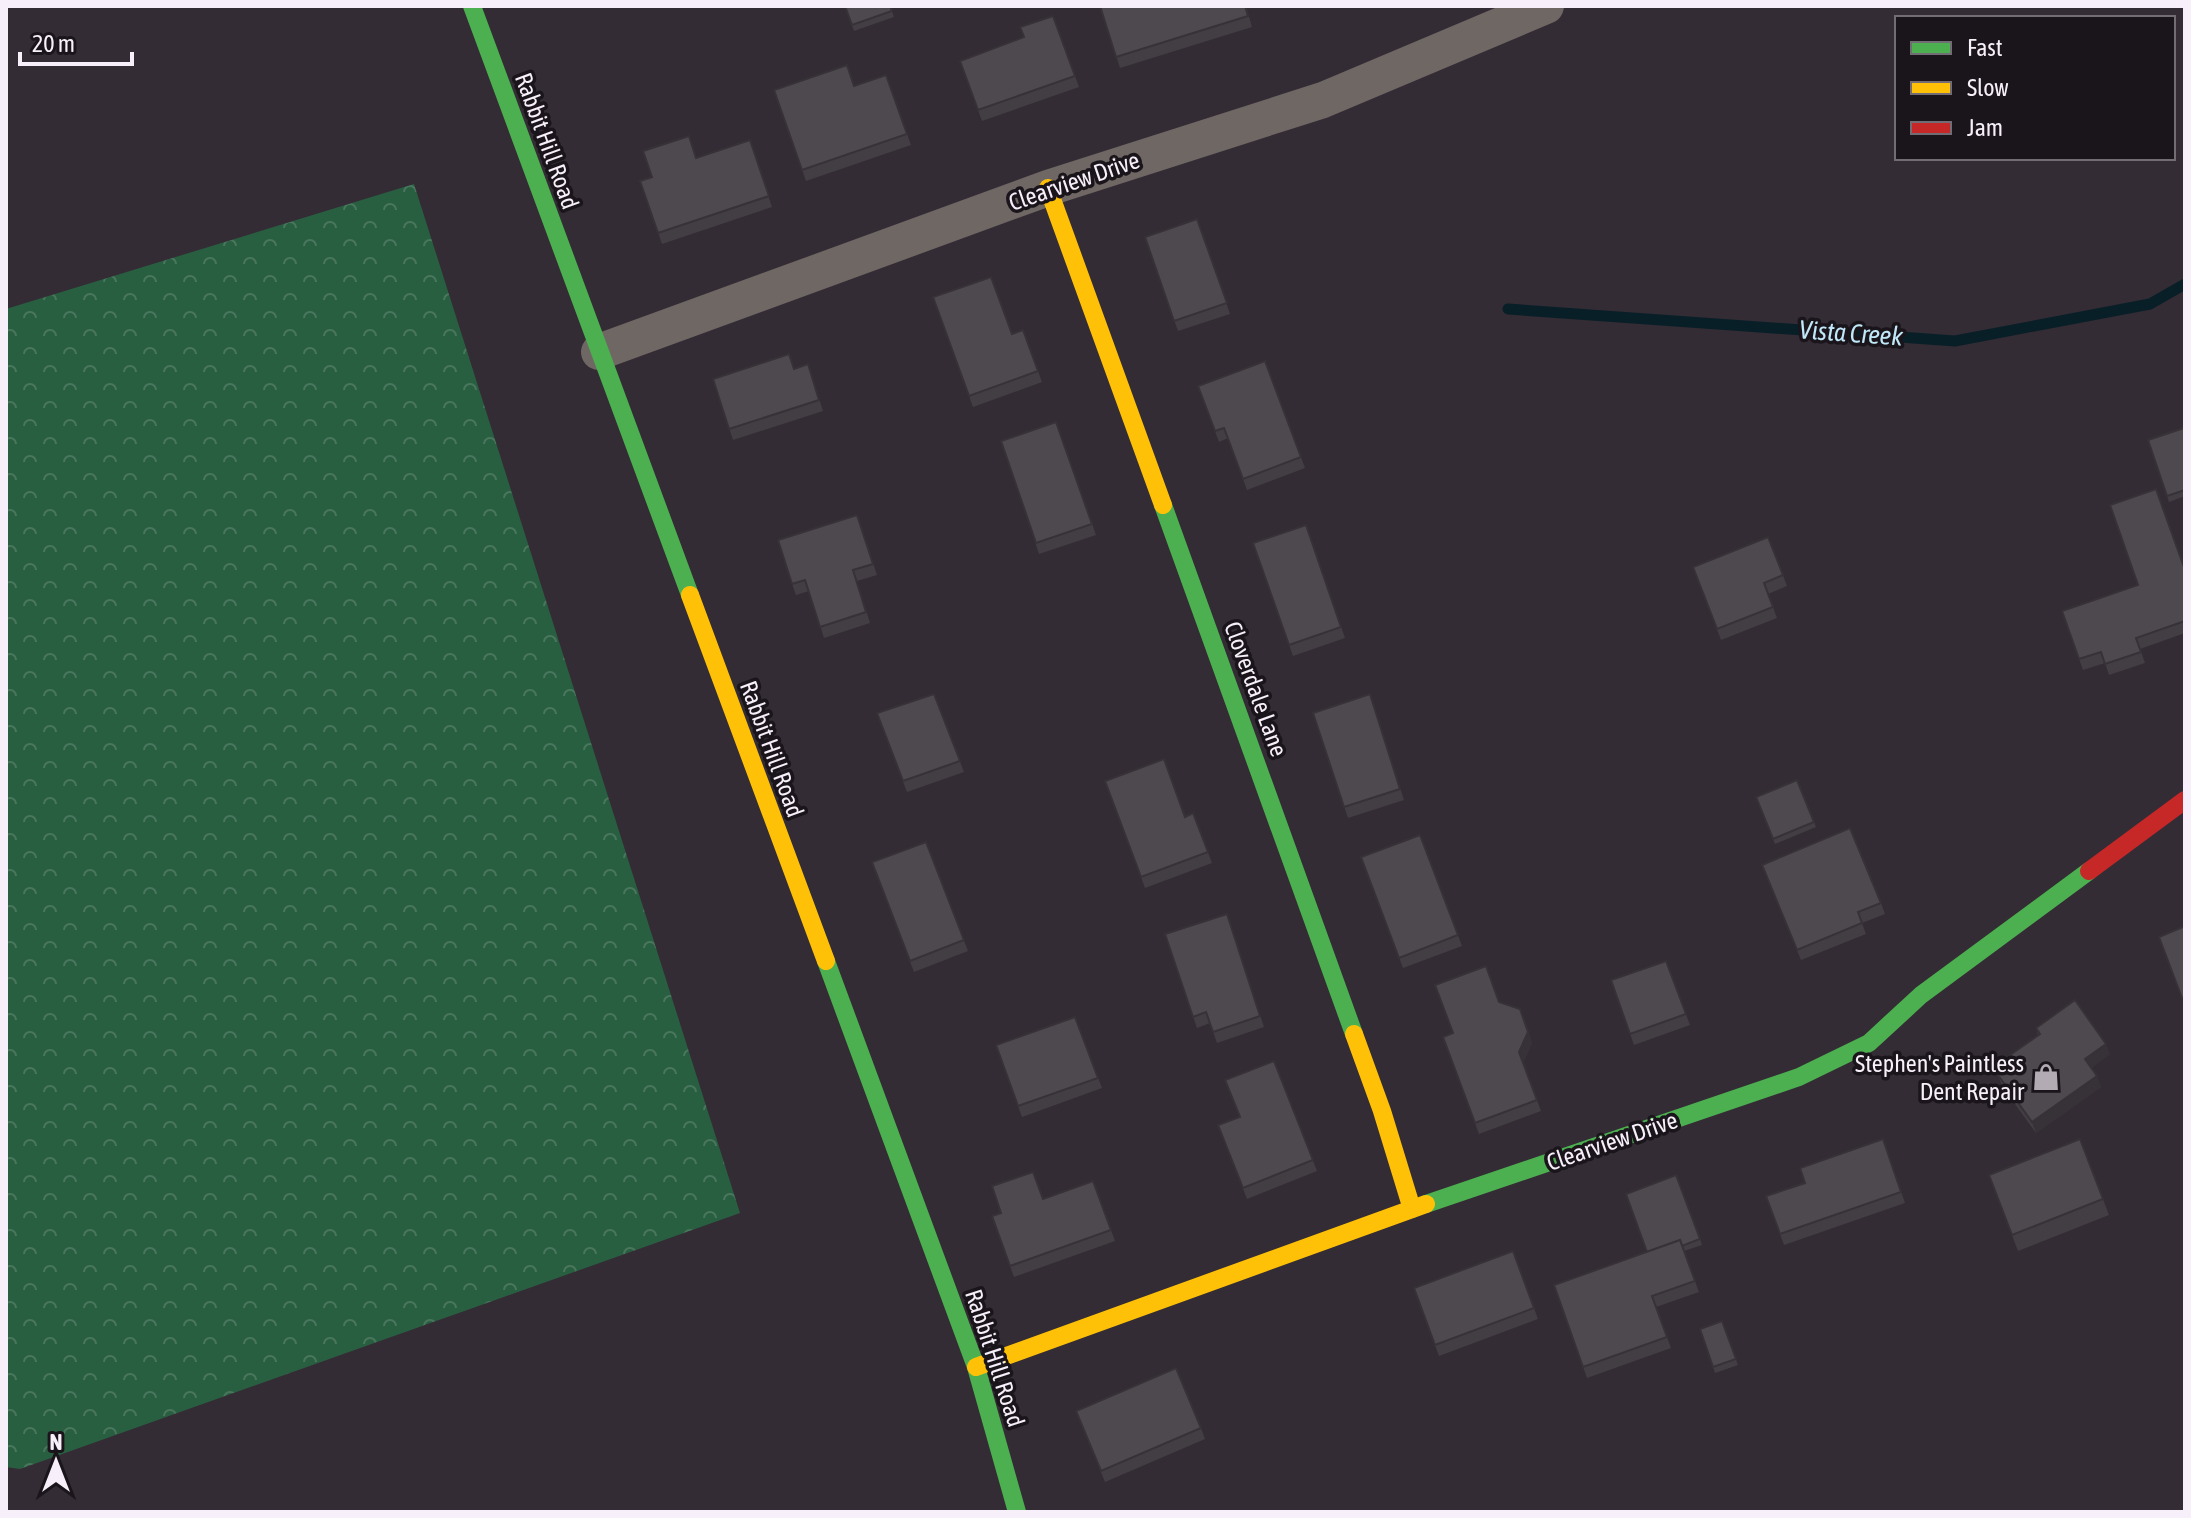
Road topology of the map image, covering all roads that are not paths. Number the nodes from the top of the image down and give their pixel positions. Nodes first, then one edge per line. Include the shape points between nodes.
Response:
1 (472, 6) edge
2 (1546, 6) edge
3 (1048, 188) junction
4 (599, 352) junction
5 (2185, 800) edge
6 (1412, 1209) junction
7 (976, 1367) junction
8 (1017, 1512) edge

1 - 4 street, Rabbit Hill Road
2 - 3 street, Clearview Drive via 1323,100
3 - 4 street, Clearview Drive
3 - 6 street, Cloverdale Lane via 1382,1111
4 - 7 street, Rabbit Hill Road
5 - 6 street, Clearview Drive via 1921,995 1869,1043 1799,1077
6 - 7 street, Clearview Drive
7 - 8 street, Rabbit Hill Road

